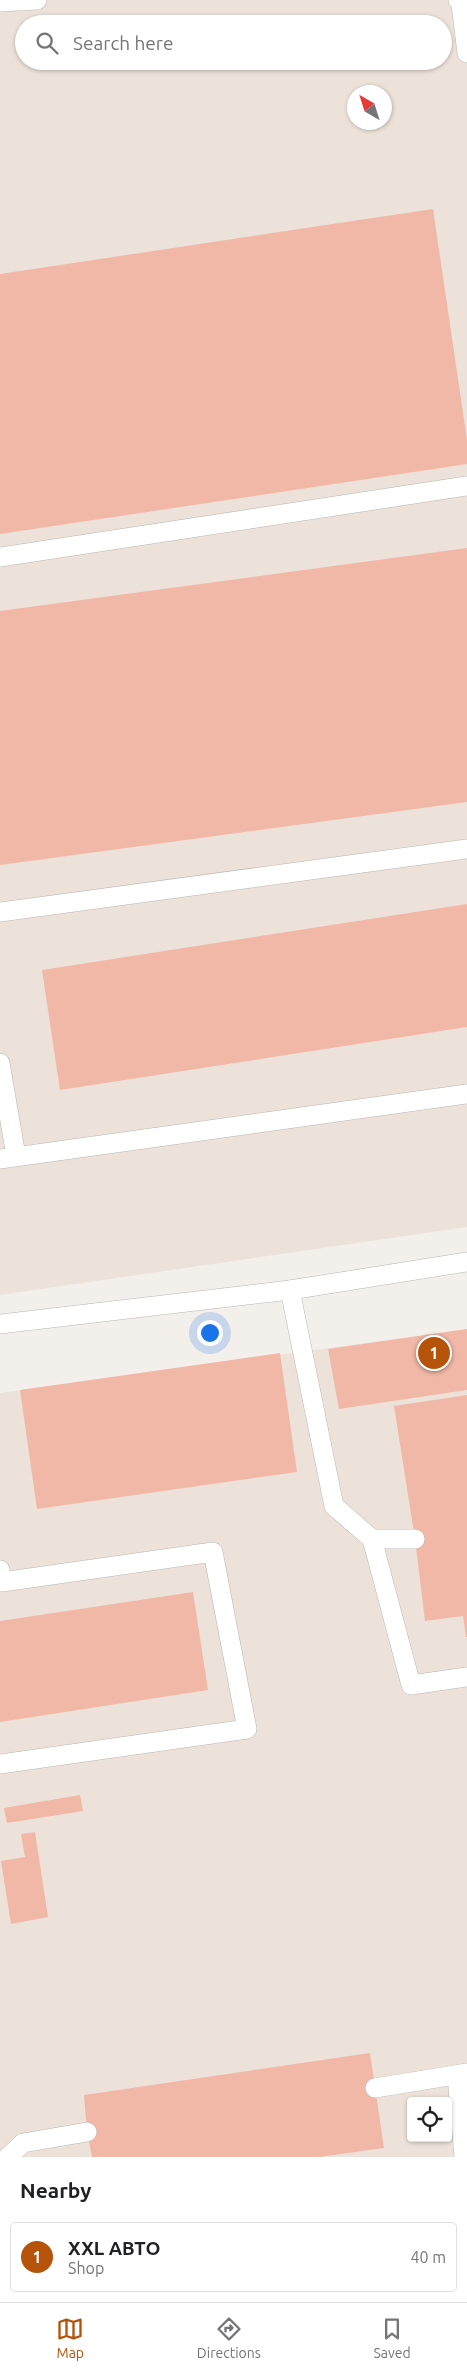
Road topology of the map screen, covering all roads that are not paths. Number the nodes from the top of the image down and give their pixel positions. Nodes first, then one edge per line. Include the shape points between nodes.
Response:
1 (37, 0) edge
2 (458, 0) edge
3 (0, 2) edge
4 (467, 53) edge
5 (467, 486) edge
6 (0, 557) edge
7 (467, 849) edge
8 (0, 912) edge
9 (0, 1063) edge
10 (467, 1094) edge
11 (8, 1157) edge
12 (467, 1262) edge
13 (290, 1290) junction
14 (0, 1324) edge
15 (372, 1539) junction
16 (415, 1539) dead end
17 (0, 1570) edge
18 (467, 1677) edge
19 (0, 1764) edge
20 (462, 2074) edge
21 (375, 2088) dead end
22 (87, 2132) dead end
23 (8, 2157) edge
24 (464, 2157) edge

1 - 3 lane
2 - 4 lane
5 - 6 lane
7 - 8 lane
9 - 11 lane
10 - 11 lane
12 - 13 lane
13 - 14 lane
13 - 15 lane via 334,1506
15 - 16 lane
15 - 18 lane via 411,1685
17 - 19 lane via 2,1582 213,1552 247,1729
20 - 21 lane
20 - 24 lane
22 - 23 lane via 23,2143

